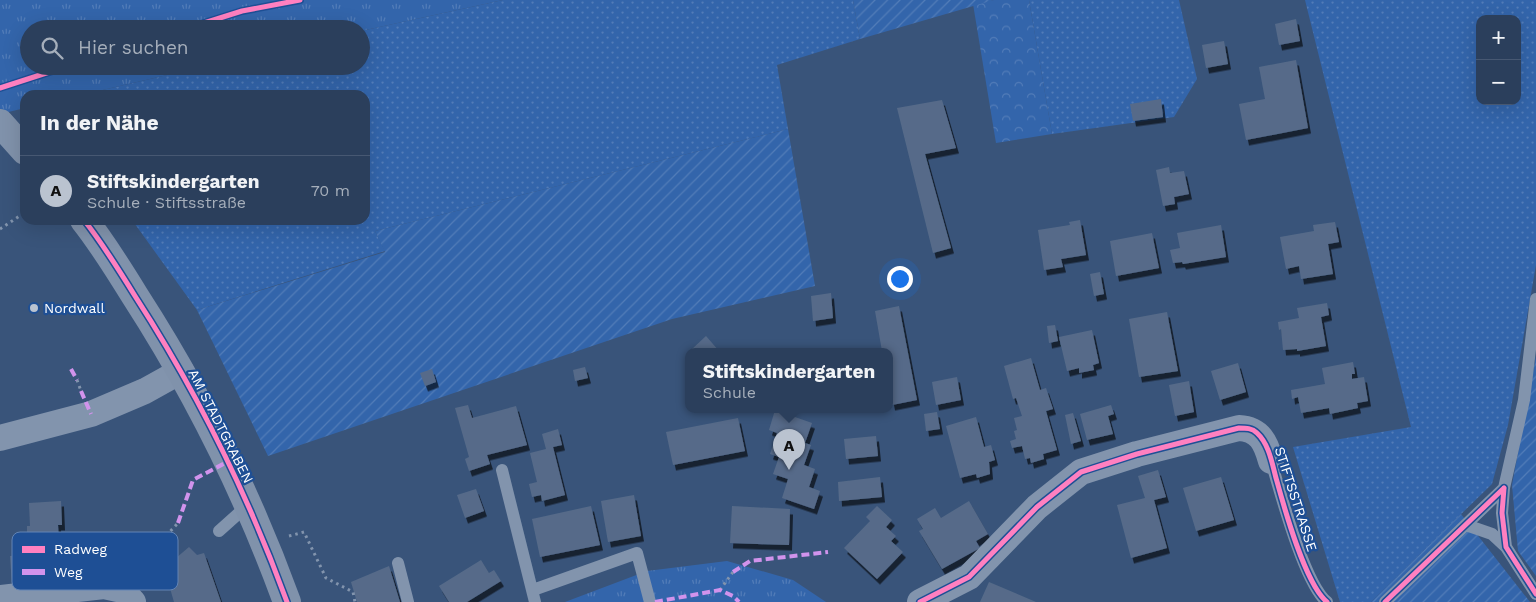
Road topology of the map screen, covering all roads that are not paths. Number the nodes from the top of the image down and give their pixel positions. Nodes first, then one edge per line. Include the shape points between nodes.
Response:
1 (0, 123) edge
2 (20, 145) edge
3 (87, 225) edge
4 (1536, 299) edge
5 (181, 371) junction
6 (0, 438) edge
7 (1271, 461) joint
8 (502, 470) dead end
9 (1504, 488) junction
10 (248, 504) junction
11 (1466, 525) junction
12 (219, 531) dead end
13 (1506, 547) junction
14 (398, 563) dead end
15 (69, 590) edge
16 (122, 590) edge
17 (1536, 594) edge
18 (534, 596) edge
19 (139, 597) edge
20 (0, 598) edge
21 (287, 602) edge
22 (408, 602) edge
23 (650, 602) edge
24 (920, 602) edge
25 (1327, 602) edge
26 (1384, 602) edge

1 - 2 main road
3 - 5 main road, AM STADTGRABEN
4 - 9 lane via 1524,400
5 - 6 street via 145,391 90,414
5 - 10 main road, AM STADTGRABEN
7 - 24 street, STIFTSSTRASSE via 1266,444 1256,432 1250,428 1239,428 1081,472 1038,507 969,577
7 - 25 lane, STIFTSSTRASSE via 1288,520 1311,579
8 - 18 lane
9 - 11 lane
9 - 13 lane via 1502,513
10 - 12 lane
10 - 21 main road, AM STADTGRABEN
11 - 13 lane via 1492,534
11 - 26 lane
13 - 17 lane
14 - 22 lane
15 - 20 street
16 - 19 street
18 - 23 lane via 637,553

